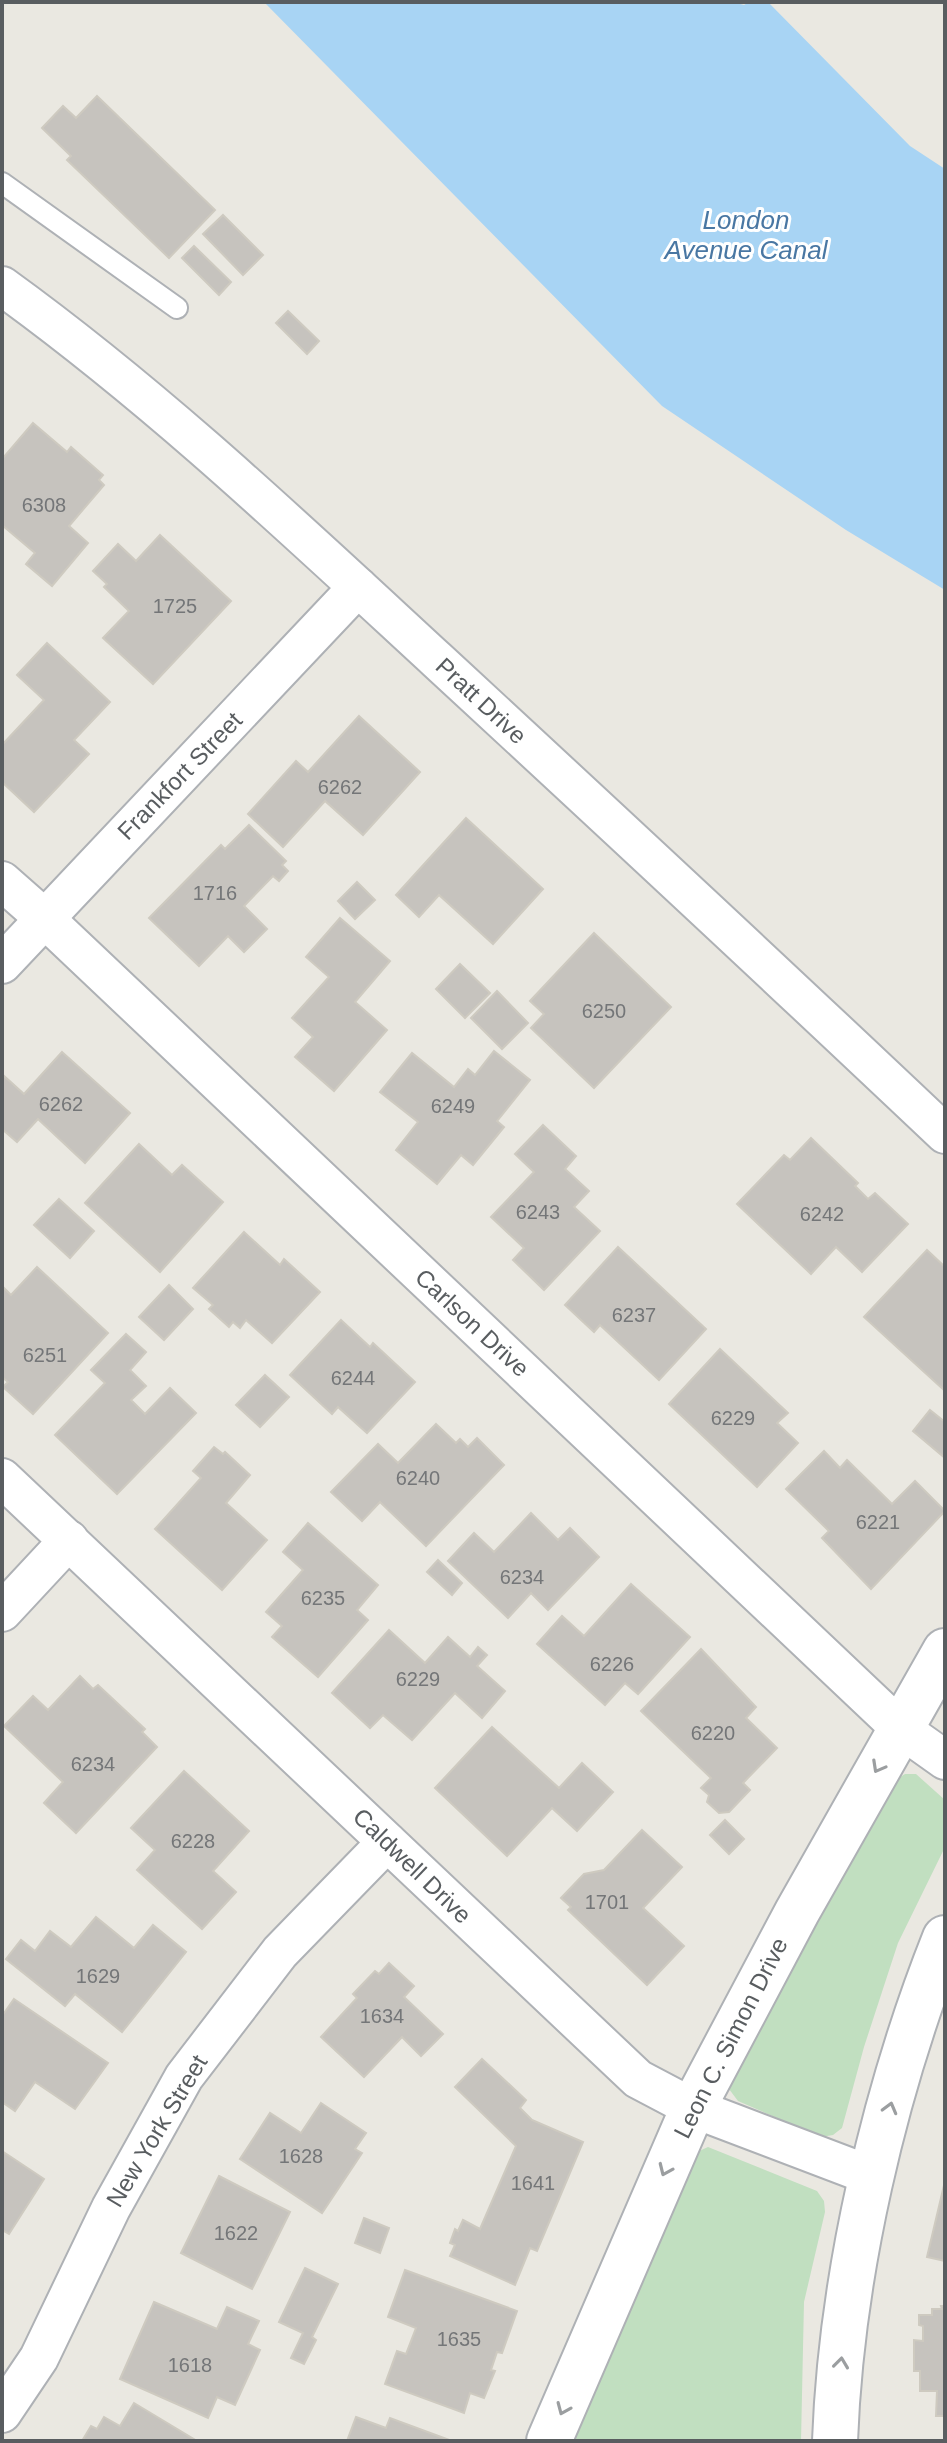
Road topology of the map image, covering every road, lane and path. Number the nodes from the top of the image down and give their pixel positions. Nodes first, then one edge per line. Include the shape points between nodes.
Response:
1 (2, 183) edge
2 (2, 286) edge
3 (177, 308) dead end
4 (358, 587) junction
5 (2, 881) edge
6 (44, 918) junction
7 (2, 964) edge
8 (945, 1134) edge
9 (2, 1478) edge
10 (69, 1540) junction
11 (2, 1612) edge
12 (945, 1651) edge
13 (900, 1728) junction
14 (945, 1760) edge
15 (387, 1842) junction
16 (945, 1938) edge
17 (693, 2108) junction
18 (872, 2176) junction
19 (2, 2413) edge
20 (549, 2441) edge
21 (835, 2441) edge

1 - 3 lane
2 - 4 street, Pratt Drive via 169,416
4 - 6 street, Frankfort Street
4 - 8 street, Pratt Drive
5 - 6 street, Carlson Drive
6 - 7 street, Frankfort Street
6 - 13 street, Carlson Drive
9 - 10 street, Caldwell Drive
10 - 11 street
10 - 15 street, Caldwell Drive
12 - 13 main road, Leon C. Simon Drive
13 - 14 street, Carlson Drive
13 -> 17 main road, Leon C. Simon Drive
15 - 17 street, Caldwell Drive via 638,2079
15 - 19 street, New York Street via 280,1952 184,2077 111,2208 39,2358
18 -> 16 main road
17 - 18 street, Caldwell Drive
17 -> 20 main road, Leon C. Simon Drive
21 -> 18 main road via 851,2287

